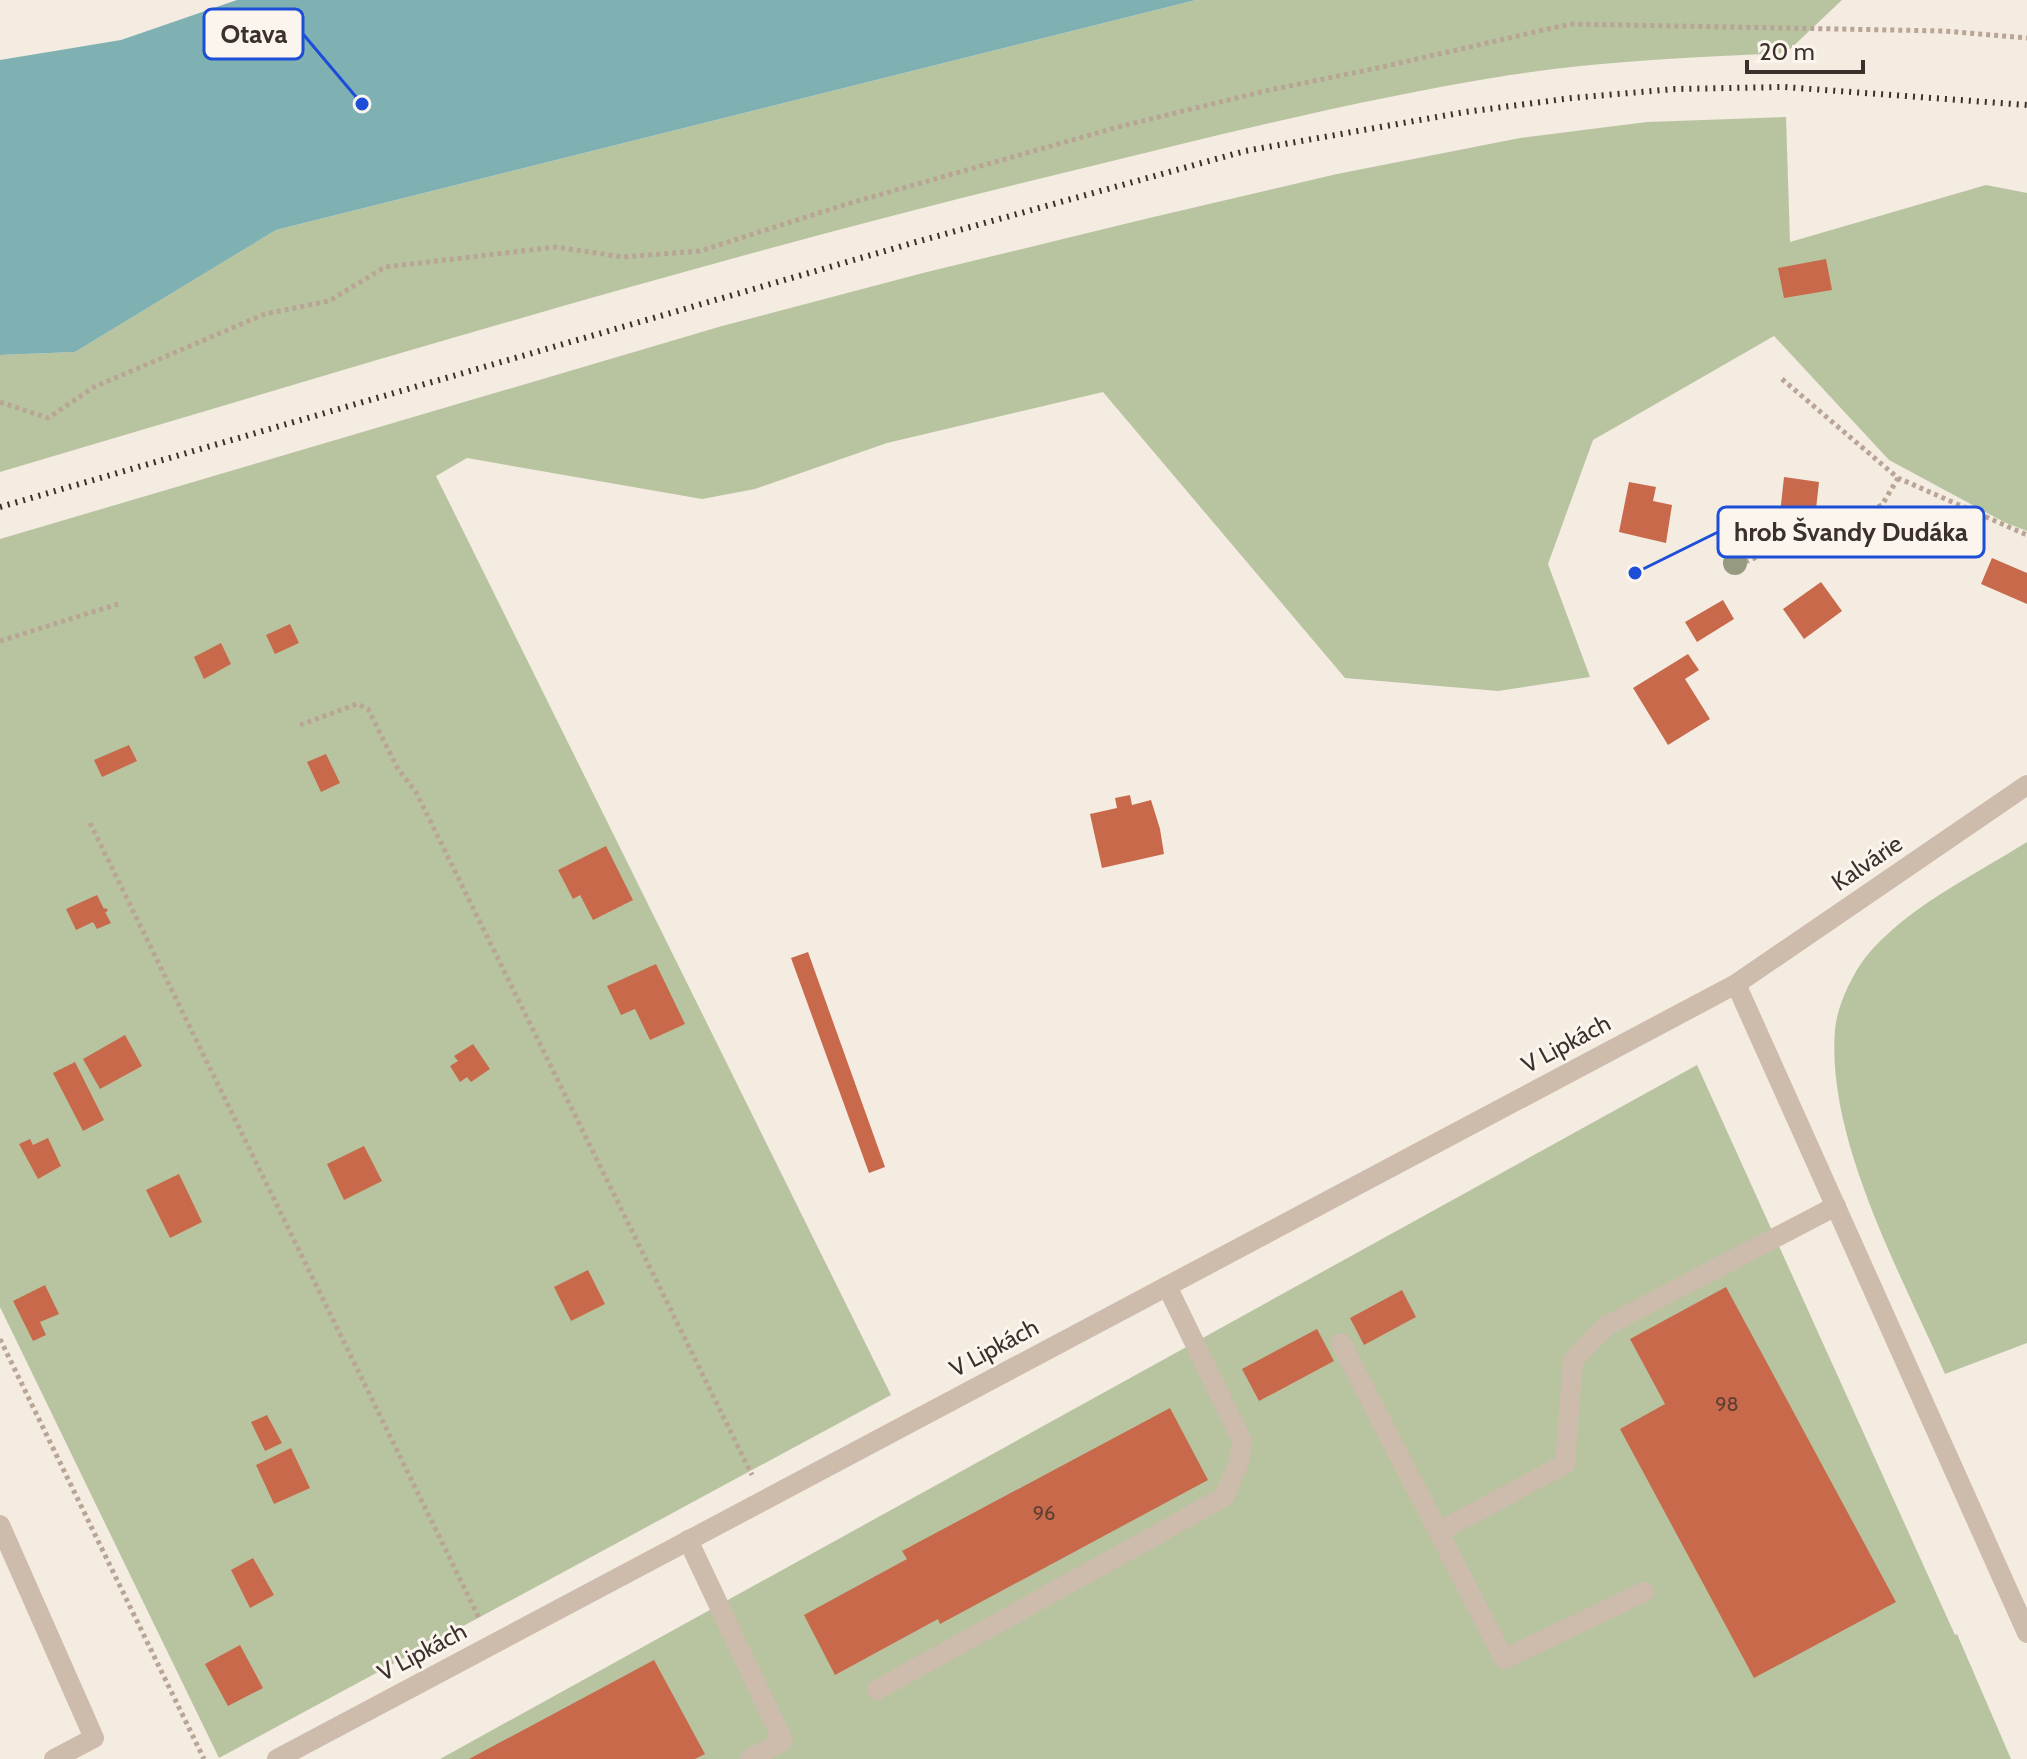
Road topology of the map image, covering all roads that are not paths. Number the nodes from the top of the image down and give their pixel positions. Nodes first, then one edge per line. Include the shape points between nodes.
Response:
1 (2027, 785) edge
2 (1736, 984) junction
3 (1836, 1206) junction
4 (1167, 1286) junction
5 (1341, 1343) dead end
6 (0, 1525) edge
7 (1438, 1532) junction
8 (688, 1540) junction
9 (1644, 1592) dead end
10 (2027, 1633) edge
11 (877, 1690) dead end
12 (54, 1759) edge
13 (277, 1759) edge
14 (750, 1759) edge

1 - 2 street, Kalvárie
2 - 3 street
2 - 4 street, V Lipkách
3 - 7 street via 1606,1326 1573,1360 1565,1464
3 - 10 street
4 - 8 street, V Lipkách
4 - 11 street via 1242,1441 1224,1497
5 - 7 street
6 - 12 street via 94,1738
7 - 9 street via 1504,1659
8 - 13 street, V Lipkách
8 - 14 street via 783,1741

